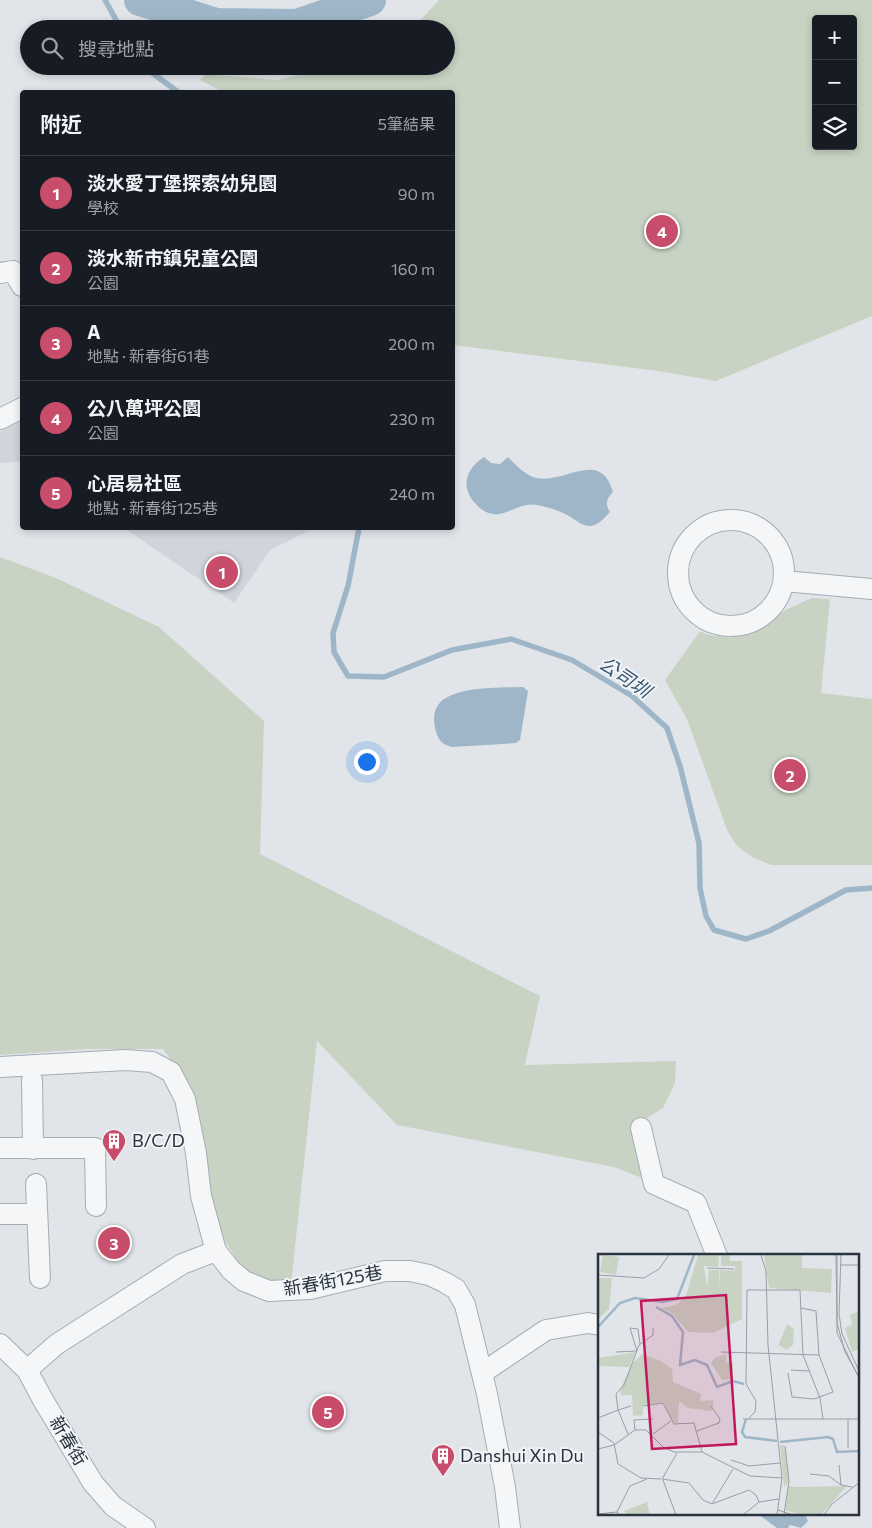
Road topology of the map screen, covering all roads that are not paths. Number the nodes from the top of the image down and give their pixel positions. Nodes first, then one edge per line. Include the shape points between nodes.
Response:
1 (0, 273) edge
2 (20, 283) edge
3 (20, 409) edge
4 (0, 420) edge
5 (784, 581) junction
6 (872, 589) edge
7 (0, 1067) edge
8 (32, 1080) dead end
9 (641, 1128) dead end
10 (0, 1148) edge
11 (33, 1148) junction
12 (36, 1184) dead end
13 (96, 1206) dead end
14 (0, 1214) edge
15 (37, 1214) junction
16 (216, 1251) junction
17 (716, 1254) edge
18 (40, 1278) dead end
19 (598, 1325) edge
20 (0, 1344) edge
21 (27, 1370) junction
22 (482, 1373) junction
23 (145, 1528) edge
24 (510, 1528) edge

1 - 2 street via 13,271
3 - 4 street
5 - 5 street via 783,563 777,546 764,532 748,523 730,520 712,524 696,533 684,547 678,565 683,597 693,611 707,621 723,626 740,626 769,611 779,597
5 - 6 street
7 - 16 street, 新春街125巷 via 126,1060 152,1062 171,1072 185,1100 202,1196
8 - 11 street
9 - 17 street via 654,1184 696,1203
10 - 11 street
11 - 13 street via 95,1148
12 - 15 street
14 - 15 street
15 - 18 street
16 - 21 street via 182,1264 57,1344
16 - 22 street, 新春街125巷 via 244,1281 270,1291 310,1288 385,1271 429,1275 456,1290 465,1305
19 - 22 street via 588,1323 546,1330
20 - 21 street, 新春街
21 - 23 street, 新春街 via 93,1483 113,1506
22 - 24 street, 新春街125巷 via 506,1487

